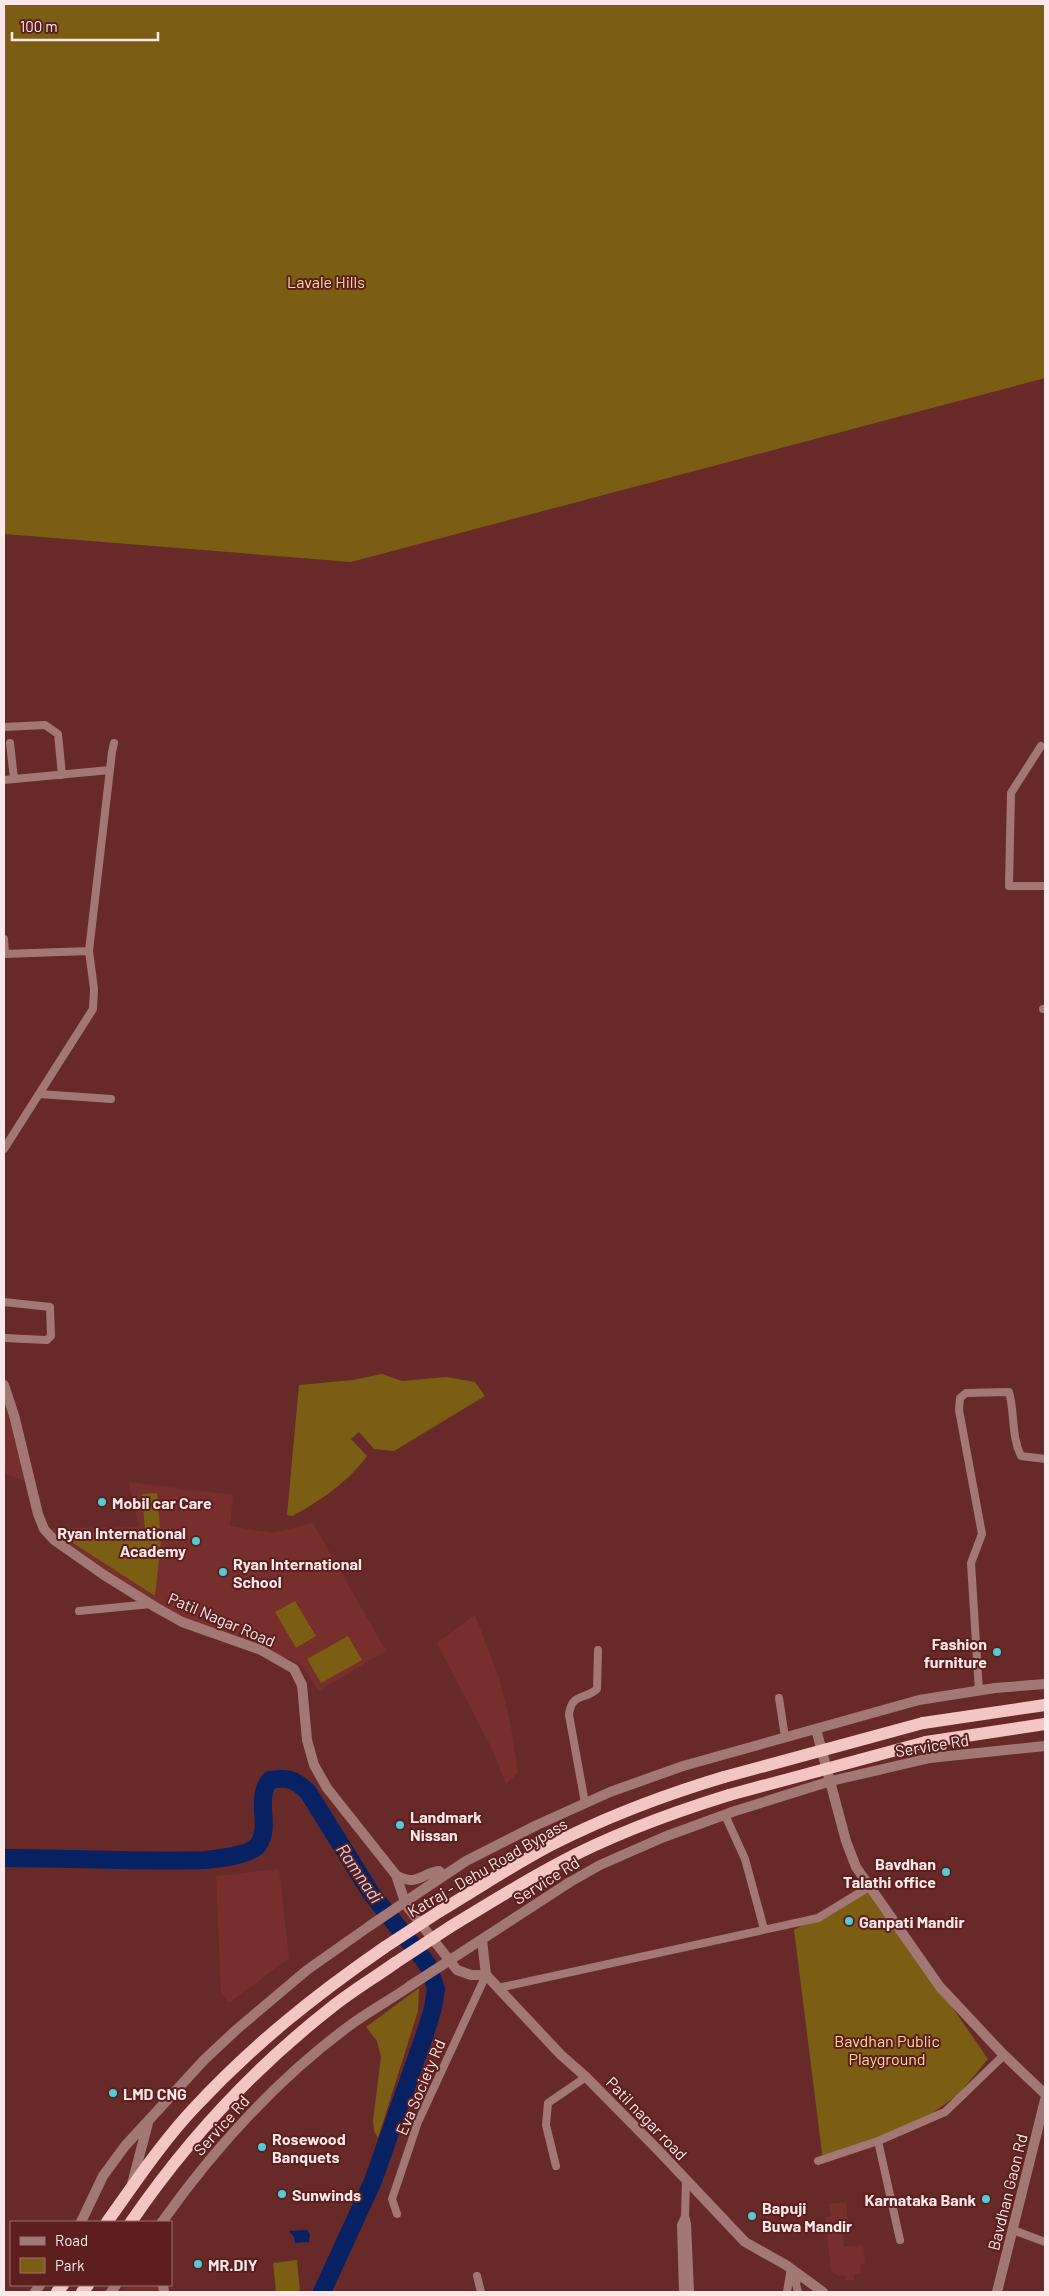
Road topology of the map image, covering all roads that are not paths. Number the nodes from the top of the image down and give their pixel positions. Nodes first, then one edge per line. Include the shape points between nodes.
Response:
1 (4, 727) edge
2 (10, 743) dead end
3 (114, 743) dead end
4 (1041, 746) dead end
5 (110, 770) junction
6 (62, 775) junction
7 (14, 779) junction
8 (4, 780) edge
9 (1045, 886) edge
10 (4, 939) edge
11 (89, 951) junction
12 (4, 954) edge
13 (39, 1094) junction
14 (111, 1099) dead end
15 (4, 1149) edge
16 (4, 1302) edge
17 (5, 1340) edge
18 (4, 1385) edge
19 (1045, 1459) edge
20 (151, 1604) junction
21 (79, 1611) dead end
22 (598, 1650) dead end
23 (1045, 1684) edge
24 (979, 1691) junction
25 (779, 1698) dead end
26 (1045, 1705) edge
27 (1045, 1724) edge
28 (816, 1729) junction
29 (785, 1737) junction
30 (1045, 1746) edge
31 (831, 1781) junction
32 (585, 1803) junction
33 (725, 1815) junction
34 (396, 1875) junction
35 (443, 1875) junction
36 (869, 1887) junction
37 (764, 1929) junction
38 (482, 1940) junction
39 (486, 1975) junction
40 (498, 1988) junction
41 (1004, 2055) junction
42 (586, 2077) junction
43 (1045, 2094) edge
44 (1045, 2100) edge
45 (149, 2120) junction
46 (878, 2141) junction
47 (818, 2161) dead end
48 (556, 2166) dead end
49 (686, 2180) junction
50 (130, 2190) junction
51 (397, 2214) dead end
52 (685, 2216) junction
53 (81, 2221) edge
54 (108, 2221) edge
55 (132, 2221) edge
56 (163, 2221) edge
57 (1013, 2230) junction
58 (900, 2240) dead end
59 (1045, 2242) edge
60 (795, 2271) junction
61 (476, 2276) dead end
62 (481, 2292) edge
63 (683, 2292) edge
64 (690, 2292) edge
65 (787, 2292) edge
66 (798, 2292) edge
67 (823, 2292) edge
68 (998, 2292) edge

1 - 6 street via 45,725 58,734
2 - 7 street
3 - 5 street
4 - 9 street via 1012,793 1009,886
5 - 6 street
5 - 11 street
6 - 7 street
7 - 8 street
10 - 12 street
11 - 12 street
11 - 13 street via 94,980 94,1010
13 - 14 street
13 - 15 street
16 - 17 street via 47,1305 51,1310 50,1339
18 - 20 street, Patil Nagar Road via 44,1528 70,1552
19 - 24 street via 1021,1456 1016,1446 1008,1392 966,1393 960,1398 959,1410 982,1534 970,1563
20 - 21 street
20 - 34 street, Patil Nagar Road via 182,1622 261,1650 294,1669 302,1685 307,1740 314,1765 327,1788
22 - 32 street via 597,1689 576,1699 569,1715
23 - 24 street
24 - 28 street via 919,1700
25 - 29 street
26 - 50 highway, Katraj - Dehu Road Bypass, bridge via 923,1723 724,1777 649,1802 522,1861 384,1947 322,1991 241,2061 194,2108
27 - 55 highway, Katraj - Dehu Road Bypass, bridge via 926,1742 729,1795 656,1819 591,1847 525,1882 450,1927 333,2006 266,2063 183,2151
28 - 29 street
28 - 31 street
29 - 32 street via 678,1767
30 - 31 street, Service Rd via 930,1758
31 - 33 street, Service Rd
31 - 36 street via 846,1841 856,1867
32 - 35 street via 502,1842
33 - 37 street via 745,1859
33 - 38 street, Service Rd via 600,1865
34 - 35 street via 405,1881 439,1871
34 - 39 street, Patil Nagar Road via 406,1905 457,1970 471,1975
35 - 45 street, bridge via 307,1970 204,2060
36 - 37 street via 818,1918
36 - 41 street via 940,1987
37 - 40 street
38 - 39 street
38 - 56 street, Service Rd, bridge via 349,2026 283,2082 227,2138
39 - 40 street, Patil nagar road
39 - 51 street, Eva Society Rd via 418,2122 392,2199
40 - 42 street, Patil nagar road
41 - 43 street
41 - 46 street via 945,2112
42 - 48 street via 548,2103 546,2125
42 - 49 street, Patil nagar road
44 - 57 street, Bavdhan Gaon Rd
45 - 50 street
45 - 53 street via 103,2176
46 - 47 street
46 - 58 street
49 - 52 street
49 - 60 street, Patil nagar road via 745,2242
50 - 54 highway, Katraj - Dehu Road Bypass
52 - 63 street via 681,2225
52 - 64 street
57 - 59 street
57 - 68 street, Bavdhan Gaon Rd
60 - 65 street
60 - 66 street
60 - 67 street, Patil nagar road
61 - 62 street

